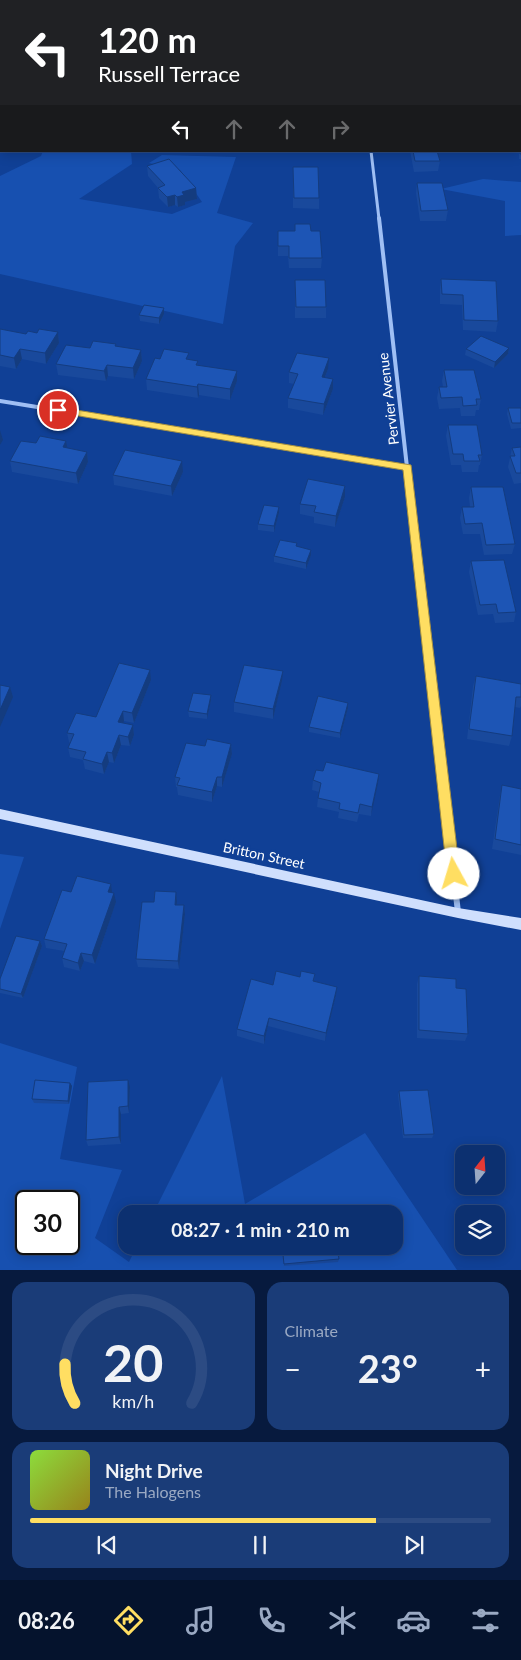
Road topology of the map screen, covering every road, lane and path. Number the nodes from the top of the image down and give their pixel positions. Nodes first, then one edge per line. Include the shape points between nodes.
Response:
1 (371, 152) edge
2 (0, 401) edge
3 (407, 467) junction
4 (0, 814) edge
5 (458, 913) junction
6 (521, 924) edge

1 - 3 street, Pervier Avenue
2 - 3 street
3 - 5 street, Pervier Avenue
4 - 5 street, Britton Street
5 - 6 street, Britton Street

